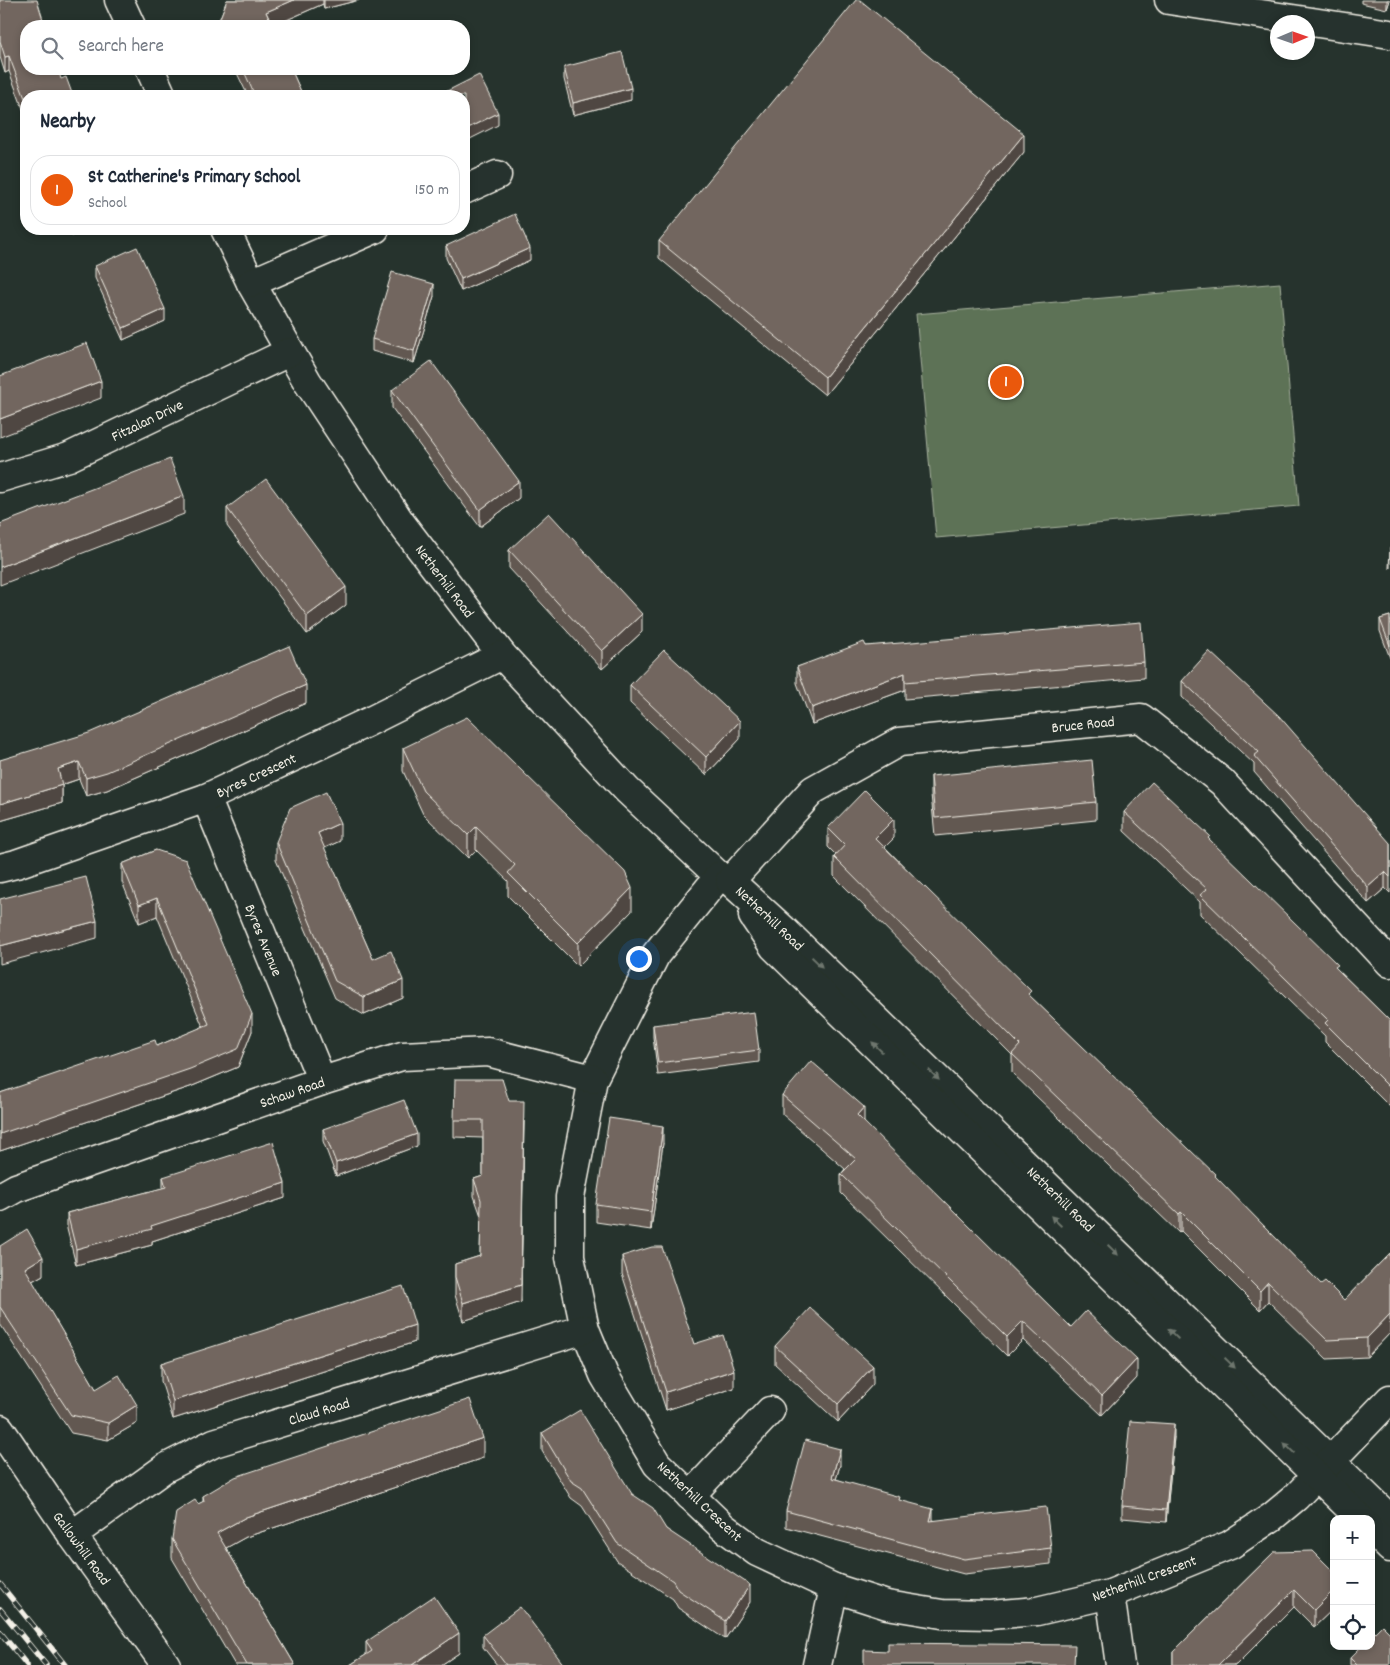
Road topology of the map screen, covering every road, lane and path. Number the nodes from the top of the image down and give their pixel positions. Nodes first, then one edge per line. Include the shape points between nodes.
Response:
1 (119, 0) edge
2 (1169, 0) edge
3 (128, 20) edge
4 (1390, 34) edge
5 (153, 75) edge
6 (159, 90) edge
7 (497, 175) dead end
8 (470, 187) edge
9 (228, 235) edge
10 (361, 235) edge
11 (252, 283) junction
12 (289, 352) junction
13 (0, 478) edge
14 (502, 655) junction
15 (206, 798) junction
16 (0, 868) edge
17 (725, 879) junction
18 (1390, 962) edge
19 (593, 1079) junction
20 (322, 1081) junction
21 (0, 1197) edge
22 (585, 1329) junction
23 (1390, 1399) edge
24 (770, 1411) dead end
25 (0, 1430) edge
26 (1323, 1467) junction
27 (690, 1496) junction
28 (1358, 1515) edge
29 (1390, 1519) edge
30 (1375, 1533) edge
31 (72, 1535) junction
32 (1390, 1548) edge
33 (834, 1588) junction
34 (1110, 1594) junction
35 (166, 1665) edge
36 (817, 1665) edge
37 (1120, 1665) edge

1 - 3 street
2 - 4 street
5 - 6 street
7 - 8 street
9 - 11 street, Netherhill Road
10 - 11 street
11 - 12 street, Netherhill Road
12 - 13 street, Fitzalan Drive via 69,457
12 - 14 street, Netherhill Road via 401,523
14 - 15 street, Byres Crescent
14 - 17 street, Netherhill Road via 627,790
15 - 16 street, Byres Crescent
15 - 20 street, Byres Avenue
17 - 18 street, Bruce Road via 813,790 899,742 1141,718 1222,782
17 - 19 street, Netherhill Crescent via 656,954
17 - 26 street, Netherhill Road via 774,947
19 - 20 street, Schaw Road via 488,1052 402,1056
19 - 22 street, Netherhill Crescent via 570,1197 570,1257
20 - 21 street, Schaw Road via 16,1188
22 - 27 street, Netherhill Crescent via 604,1375 657,1464
22 - 31 street, Claud Road via 214,1443 166,1468
23 - 26 street, Netherhill Crescent
24 - 27 street
25 - 31 street, Gallowhill Road
26 - 28 street, Netherhill Road
26 - 29 street, Netherhill Road
26 - 34 street, Netherhill Crescent via 1272,1518 1230,1545
27 - 33 street, Netherhill Crescent via 723,1527 757,1552
30 - 32 street
31 - 35 street, Gallowhill Road
33 - 34 street, Netherhill Crescent via 887,1605 942,1614 990,1615 1037,1611
33 - 36 street
34 - 37 street

